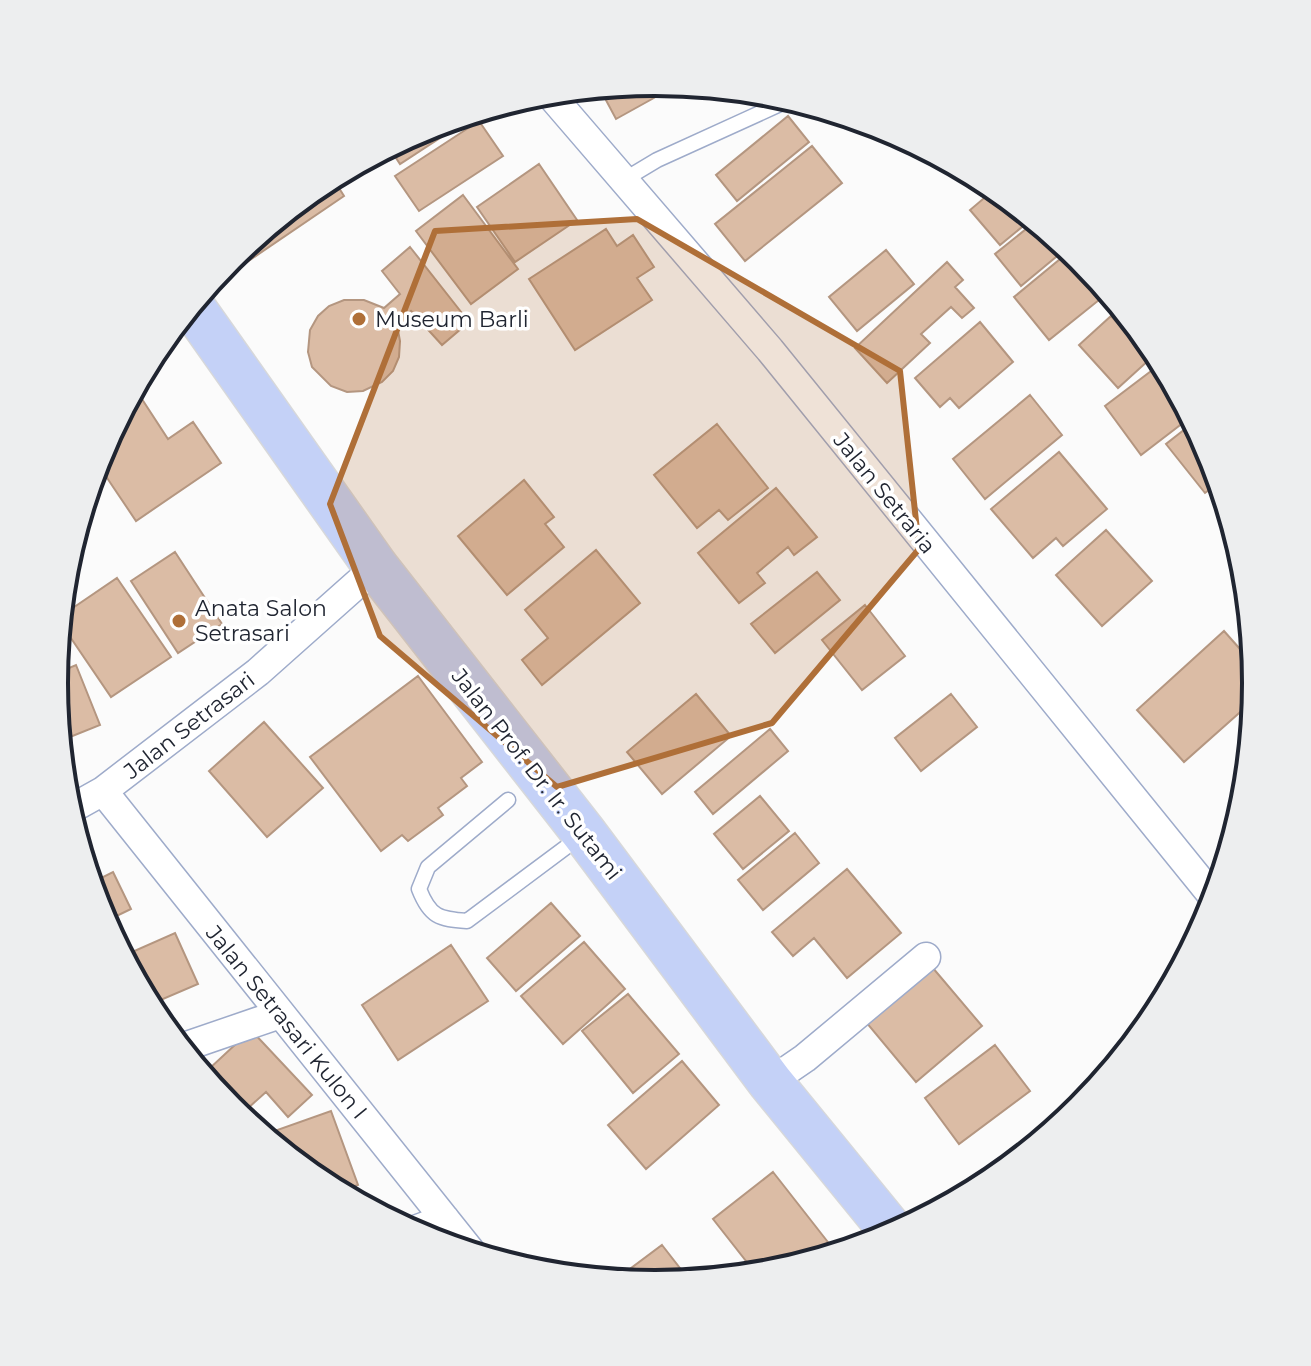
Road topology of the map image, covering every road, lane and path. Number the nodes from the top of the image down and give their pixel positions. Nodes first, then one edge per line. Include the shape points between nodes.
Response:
1 (558, 104) edge
2 (772, 108) edge
3 (622, 181) junction
4 (198, 315) edge
5 (376, 567) junction
6 (103, 791) junction
7 (508, 800) dead end
8 (80, 804) edge
9 (584, 833) junction
10 (1206, 888) edge
11 (926, 957) dead end
12 (280, 1014) junction
13 (192, 1044) edge
14 (770, 1082) junction
15 (445, 1219) junction
16 (885, 1224) edge
17 (429, 1225) edge
18 (458, 1236) edge

1 - 3 street, Jalan Setraria
2 - 3 lane
3 - 10 street, Jalan Setraria via 770,350
4 - 5 main road, Jalan Prof. Dr. Ir. Sutami
5 - 6 street, Jalan Setrasari via 258,672
5 - 9 main road, Jalan Prof. Dr. Ir. Sutami
6 - 8 street, Jalan Setrasari
6 - 12 street, Jalan Setrasari Kulon I
7 - 9 lane via 428,867 419,889 441,919 467,921
9 - 14 main road, Jalan Prof. Dr. Ir. Sutami
11 - 14 street
12 - 13 street
12 - 15 street, Jalan Setrasari Kulon I
14 - 16 main road, Jalan Prof. Dr. Ir. Sutami
15 - 17 street
15 - 18 street, Jalan Setrasari Kulon I

